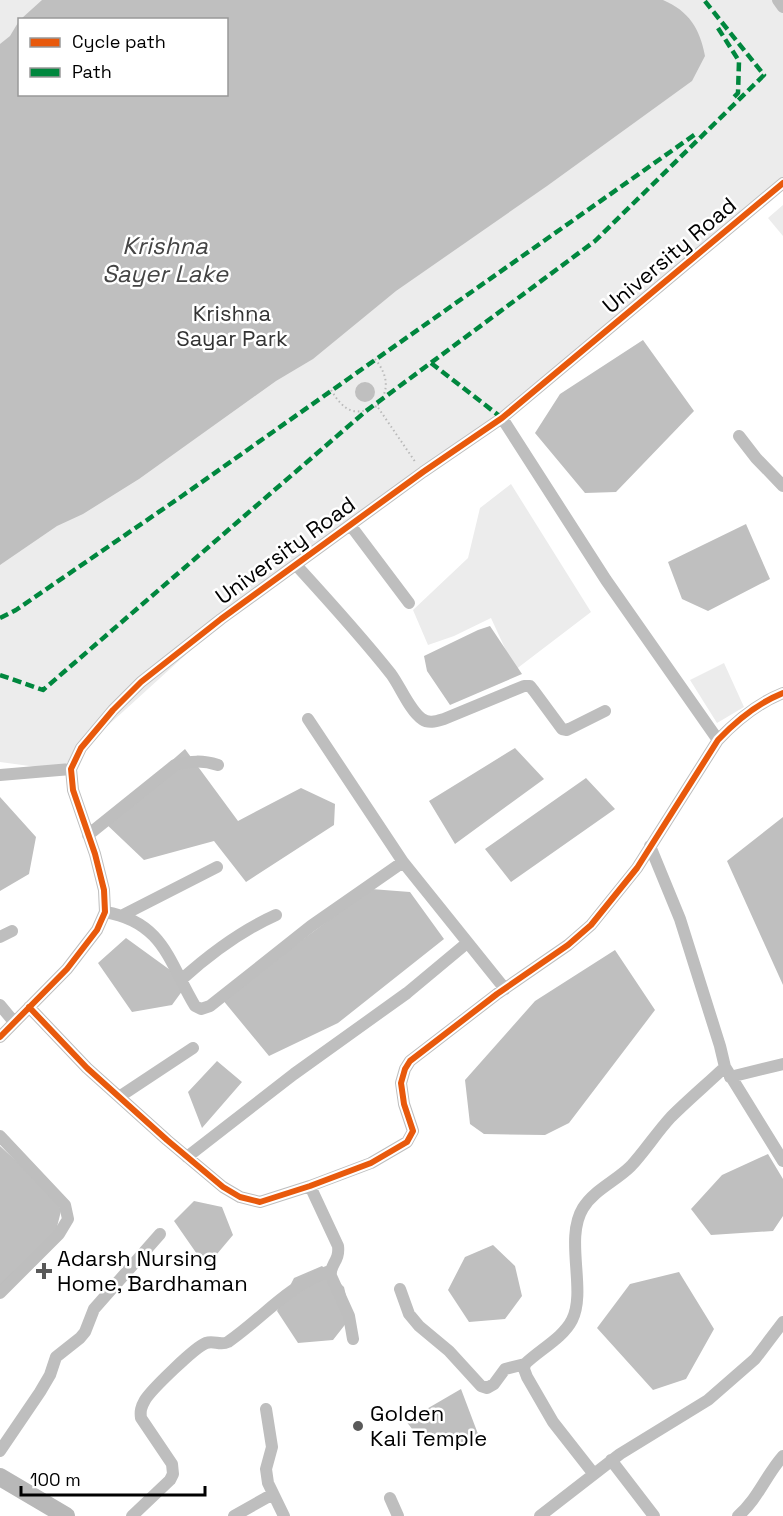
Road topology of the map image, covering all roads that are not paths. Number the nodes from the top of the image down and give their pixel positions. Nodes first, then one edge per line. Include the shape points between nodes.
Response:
1 (778, 0) edge
2 (783, 7) edge
3 (783, 183) edge
4 (502, 418) junction
5 (739, 436) dead end
6 (783, 486) edge
7 (351, 526) junction
8 (297, 566) junction
9 (409, 603) dead end
10 (783, 693) edge
11 (605, 711) dead end
12 (308, 719) dead end
13 (718, 740) junction
14 (218, 765) dead end
15 (71, 769) junction
16 (0, 775) edge
17 (88, 835) junction
18 (650, 846) junction
19 (403, 862) junction
20 (217, 867) dead end
21 (105, 912) junction
22 (123, 915) junction
23 (276, 915) dead end
24 (12, 931) dead end
25 (0, 937) edge
26 (467, 943) junction
27 (182, 978) junction
28 (505, 989) junction
29 (0, 1005) edge
30 (29, 1007) junction
31 (14, 1022) junction
32 (0, 1037) edge
33 (193, 1047) dead end
34 (783, 1064) edge
35 (728, 1072) junction
36 (119, 1097) junction
37 (0, 1136) edge
38 (188, 1157) junction
39 (783, 1161) edge
40 (310, 1186) junction
41 (160, 1234) dead end
42 (330, 1271) junction
43 (399, 1290) dead end
44 (0, 1293) edge
45 (783, 1322) edge
46 (353, 1339) dead end
47 (525, 1364) junction
48 (266, 1409) dead end
49 (0, 1451) edge
50 (783, 1456) edge
51 (611, 1460) junction
52 (593, 1473) junction
53 (0, 1477) edge
54 (273, 1494) junction
55 (390, 1498) dead end
56 (66, 1516) edge
57 (132, 1516) edge
58 (234, 1516) edge
59 (284, 1516) edge
60 (398, 1516) edge
61 (540, 1516) edge
62 (654, 1516) edge
63 (738, 1516) edge

1 - 2 street
3 - 4 street, University Road
4 - 7 street, University Road
4 - 13 street via 606,580
5 - 6 street
7 - 8 street, University Road
7 - 9 street
8 - 11 street via 346,619 424,720 444,719 524,686 534,690 562,729
8 - 15 street, University Road via 141,682 81,748
10 - 13 street via 750,711
12 - 19 street
13 - 18 street
14 - 17 street via 192,760 176,765
15 - 16 street
15 - 17 street via 73,790
17 - 21 street via 104,890
18 - 28 street via 591,925
18 - 35 street via 680,919
19 - 26 street
19 - 27 street via 311,926 210,1006 195,1006
20 - 22 street
21 - 22 street
21 - 30 street via 97,930 67,969
22 - 27 street via 150,932
23 - 27 street via 236,936
24 - 25 street
26 - 28 street
26 - 38 street via 408,993 294,1074
28 - 40 street via 417,1055 405,1069 401,1083 413,1131 407,1142 371,1163
29 - 31 street
30 - 31 street
30 - 36 street
31 - 32 street
33 - 36 street
34 - 35 street
35 - 39 street
35 - 47 street via 671,1118 630,1167 582,1209 575,1246 576,1307 572,1321
36 - 38 street
37 - 44 street via 65,1205 68,1219
38 - 40 street via 223,1187 250,1200 260,1202
40 - 42 street via 338,1246 338,1260
41 - 49 street via 94,1309 80,1338 56,1357 40,1392
42 - 46 street via 349,1316
42 - 57 street via 286,1293 228,1342 199,1347 151,1392 140,1410 141,1418 172,1464 173,1474
43 - 47 street via 419,1326 481,1386 488,1388 505,1369
45 - 51 street via 754,1359 715,1394
47 - 52 street via 527,1377 553,1422
48 - 54 street via 272,1447 266,1469
50 - 63 street
51 - 52 street
51 - 62 street
52 - 61 street
53 - 56 main road
54 - 58 street
54 - 59 street
55 - 60 street

